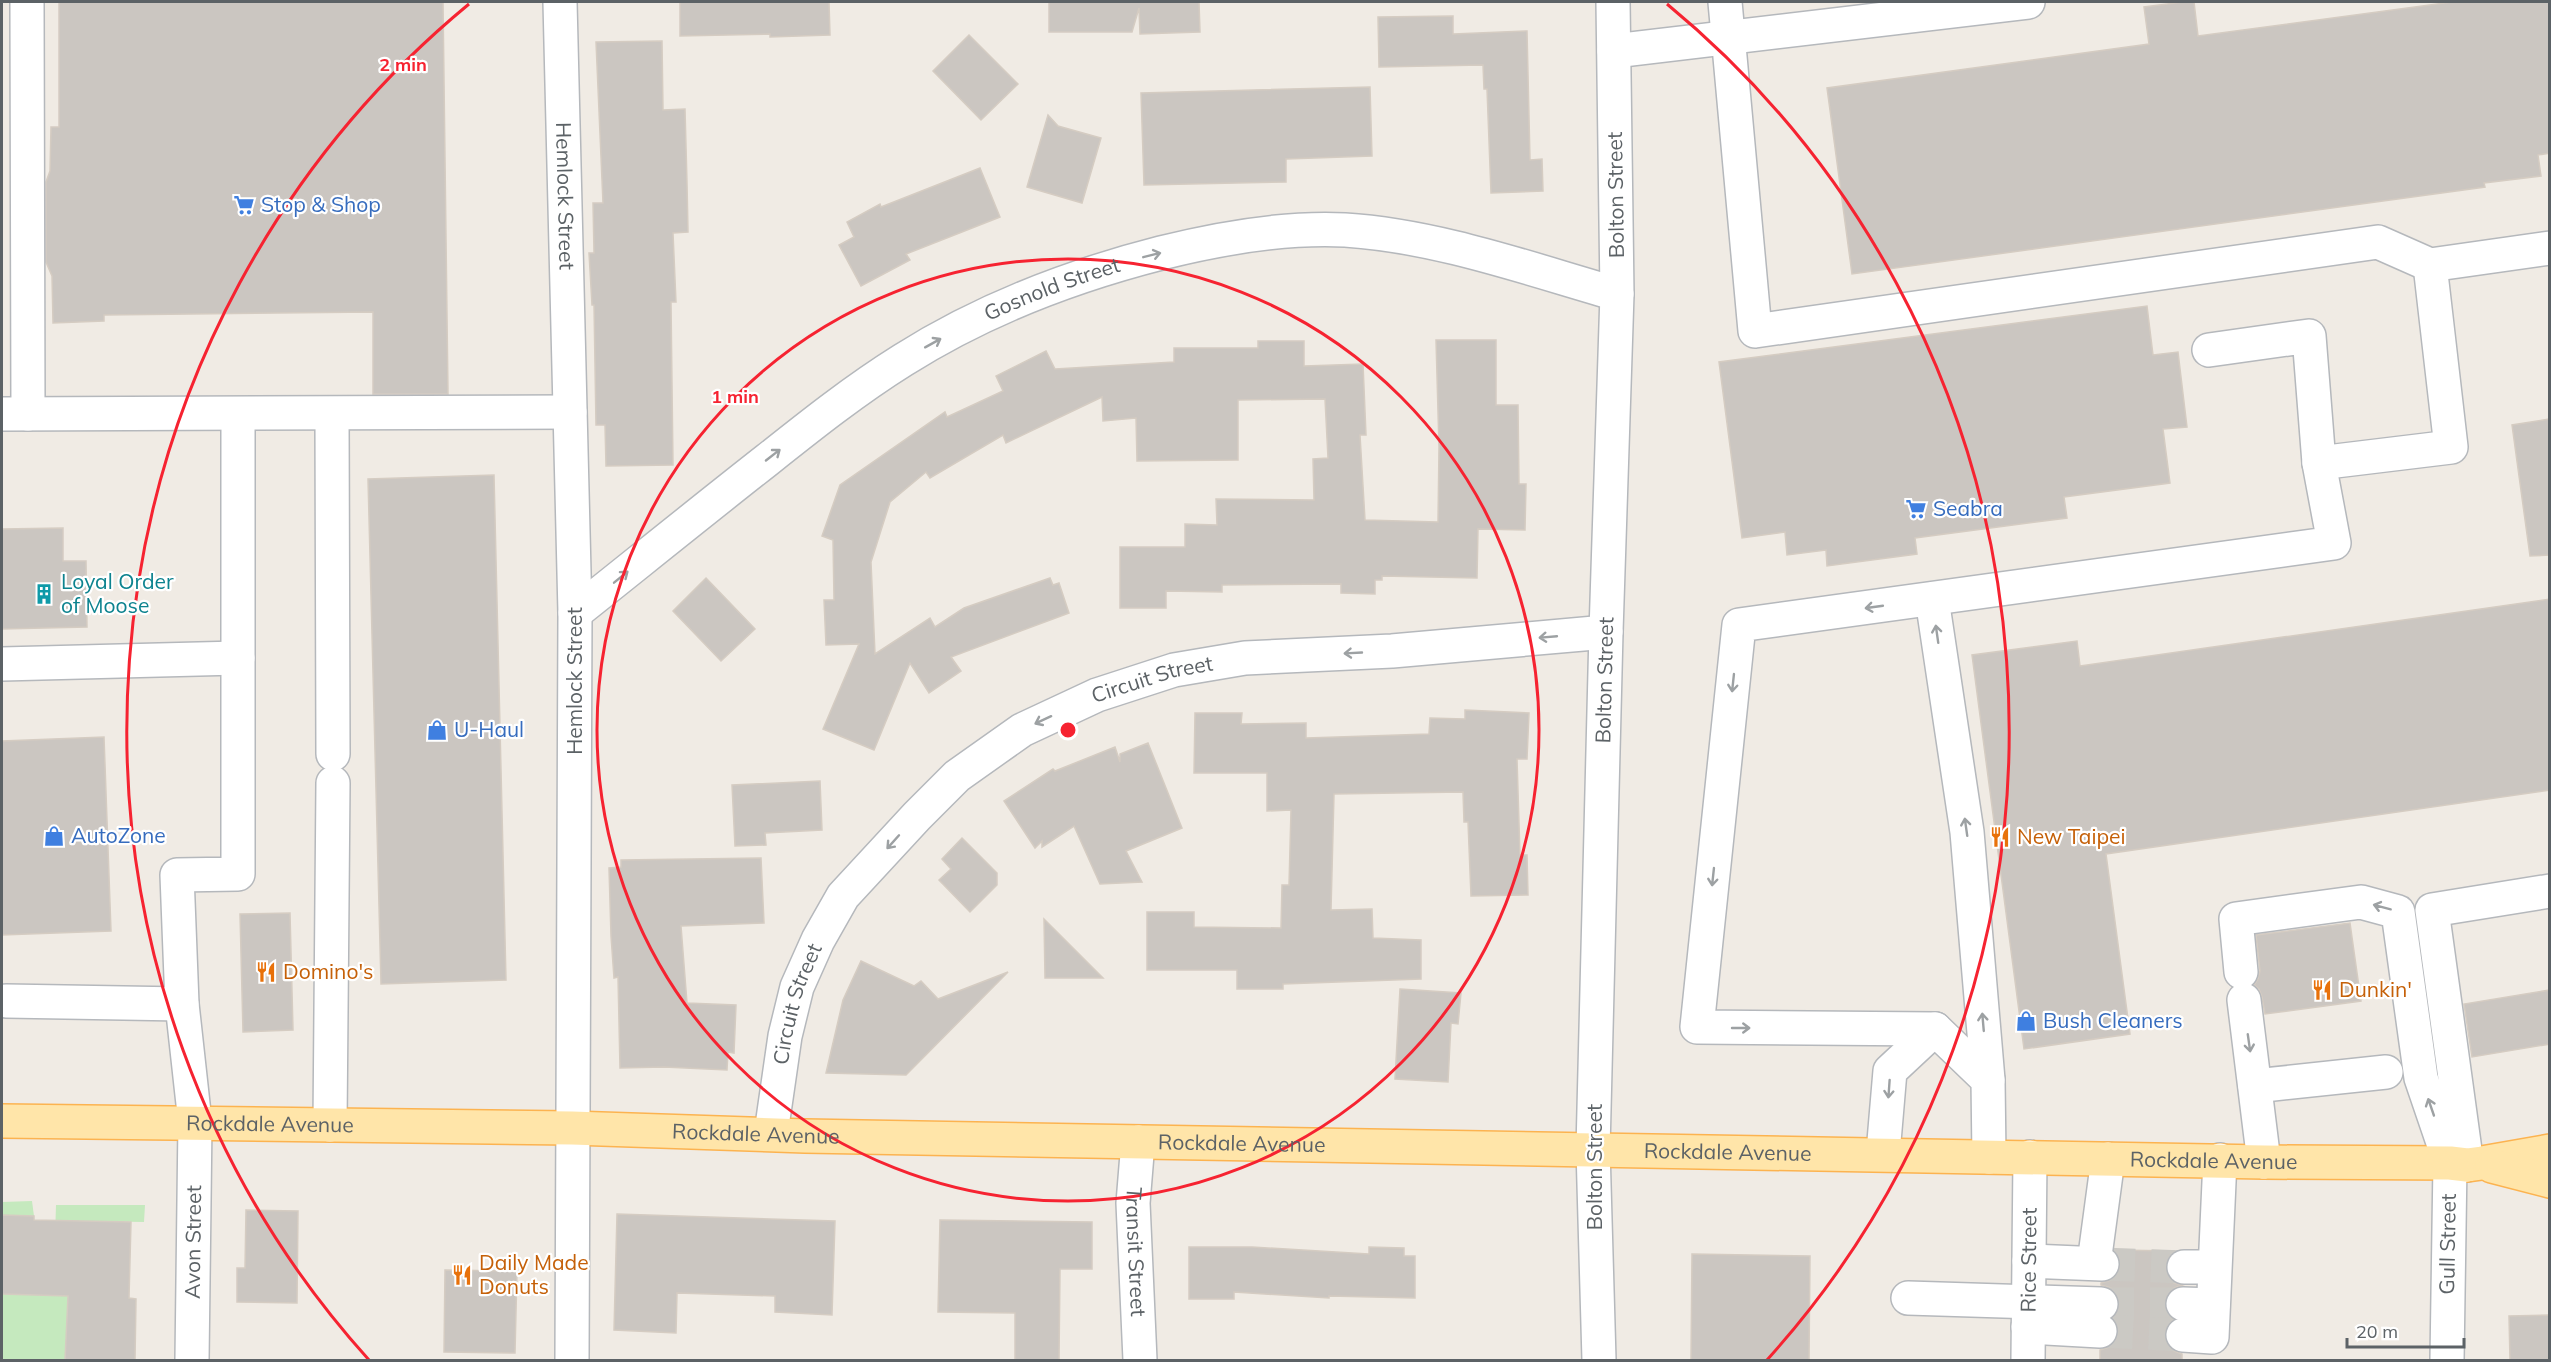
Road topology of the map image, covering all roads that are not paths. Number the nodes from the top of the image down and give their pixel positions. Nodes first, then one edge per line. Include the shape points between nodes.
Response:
1 (27, 2) edge
2 (560, 2) edge
3 (1613, 2) edge
4 (1725, 2) edge
5 (2028, 2) edge
6 (1963, 5) edge
7 (1852, 12) edge
8 (1729, 37) junction
9 (1614, 51) junction
10 (2550, 248) edge
11 (2430, 265) junction
12 (1617, 294) junction
13 (2209, 350) dead end
14 (570, 412) junction
15 (15, 414) edge
16 (238, 414) junction
17 (332, 414) junction
18 (2319, 463) junction
19 (1932, 599) junction
20 (575, 613) junction
21 (1606, 632) junction
22 (238, 658) junction
23 (2, 664) edge
24 (2550, 891) edge
25 (6, 1001) dead end
26 (183, 1004) junction
27 (1935, 1029) junction
28 (2386, 1072) dead end
29 (1988, 1080) junction
30 (2255, 1086) junction
31 (2, 1120) edge
32 (195, 1122) junction
33 (330, 1125) junction
34 (573, 1128) junction
35 (771, 1133) junction
36 (1138, 1142) junction
37 (1593, 1149) junction
38 (2550, 1151) edge
39 (1883, 1153) junction
40 (1989, 1157) junction
41 (2030, 1157) junction
42 (2108, 1159) junction
43 (2220, 1160) junction
44 (2264, 1162) junction
45 (2466, 1164) junction
46 (2550, 1181) edge
47 (2029, 1261) junction
48 (1908, 1298) dead end
49 (2028, 1314) junction
50 (2193, 1315) dead end
51 (2101, 1318) tunnel mouth
52 (192, 1360) edge
53 (572, 1360) edge
54 (1140, 1360) edge
55 (1599, 1360) edge
56 (2028, 1360) edge
57 (2447, 1360) edge

1 - 15 street
2 - 14 street, Hemlock Street
3 - 9 street, Bolton Street
4 - 8 street
5 - 6 street
6 - 7 street
7 - 8 street
8 - 9 street
8 - 11 street via 1755,331 2378,242
9 - 12 street, Bolton Street
10 - 11 street
11 - 18 street via 2451,447
20 -> 12 street, Gosnold Street via 804,431 905,359 1044,289 1117,264 1192,245 1269,233 1345,230 1436,243
12 - 21 street, Bolton Street
13 - 18 street via 2309,336
14 - 17 street
14 - 20 street, Hemlock Street
15 - 16 street
16 - 17 street
16 - 22 street
17 - 33 street
18 - 19 street via 2334,543
19 -> 27 street via 1739,625 1697,1027
29 -> 19 street via 1967,832
20 - 34 street, Hemlock Street
21 -> 35 street, Circuit Street via 1392,651 1245,658 1174,670 1097,695 1022,730 957,776 843,896 797,987 783,1048
21 - 37 street, Bolton Street
22 - 23 street
22 - 26 street, Avon Street via 238,874 177,875
24 - 45 street via 2432,910
25 - 26 street
26 - 32 street, Avon Street
27 - 29 street
27 -> 39 street via 1890,1071
28 - 30 street
29 - 40 street
30 - 44 street
45 -> 30 street via 2421,1078 2398,912 2361,902 2236,919
31 - 32 main road, Rockdale Avenue
32 - 33 main road, Rockdale Avenue
32 - 52 street, Avon Street
33 - 34 main road, Rockdale Avenue
34 - 35 main road, Rockdale Avenue
34 - 53 street, Hemlock Street
35 - 36 main road, Rockdale Avenue
36 - 37 main road, Rockdale Avenue
36 - 54 street, Transit Street via 1133,1203
37 - 39 main road, Rockdale Avenue
37 - 55 street, Bolton Street
38 - 45 main road, Rockdale Avenue
39 - 40 main road, Rockdale Avenue
40 - 41 main road, Rockdale Avenue
41 - 42 main road, Rockdale Avenue
41 - 47 street, Rice Street
42 - 43 main road, Rockdale Avenue
42 - 47 street via 2098,1264
43 - 44 main road, Rockdale Avenue
43 - 50 street
44 - 45 main road, Rockdale Avenue
45 - 46 main road, Rockdale Avenue
45 - 57 street, Gull Street
47 - 49 street, Rice Street
48 - 49 street
49 - 51 street
49 - 56 street, Rice Street

